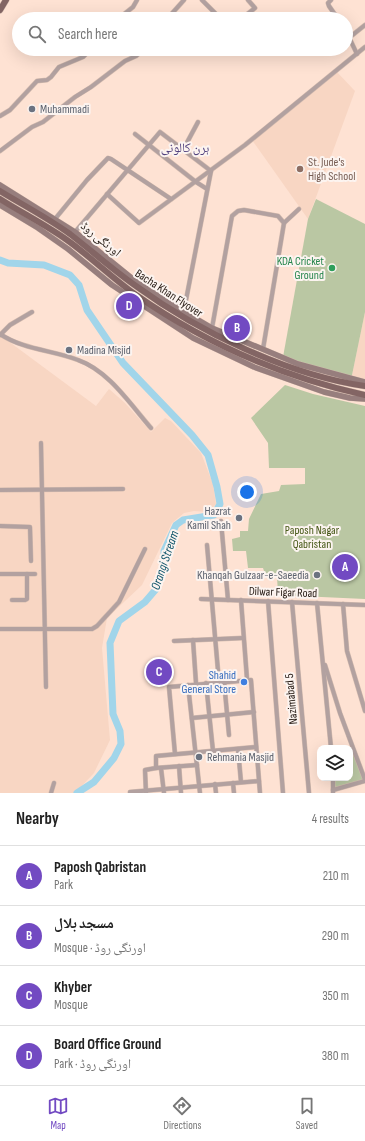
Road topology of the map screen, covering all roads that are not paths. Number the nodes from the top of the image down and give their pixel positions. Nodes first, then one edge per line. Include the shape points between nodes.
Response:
1 (6, 0) edge
2 (137, 0) edge
3 (184, 0) edge
4 (202, 0) edge
5 (248, 0) edge
6 (331, 0) edge
7 (0, 10) edge
8 (127, 12) edge
9 (173, 12) edge
10 (214, 12) edge
11 (250, 12) edge
12 (333, 12) edge
13 (365, 26) edge
14 (353, 35) edge
15 (353, 44) edge
16 (365, 47) edge
17 (357, 54) junction
18 (84, 56) edge
19 (136, 56) edge
20 (0, 116) edge
21 (198, 122) dead end
22 (135, 134) dead end
23 (149, 146) junction
24 (183, 150) junction
25 (0, 151) edge
26 (127, 171) junction
27 (211, 171) junction
28 (196, 182) junction
29 (0, 185) edge
30 (207, 189) junction
31 (0, 191) edge
32 (107, 194) junction
33 (0, 199) edge
34 (171, 199) junction
35 (0, 205) edge
36 (299, 209) dead end
37 (56, 219) junction
38 (284, 223) junction
39 (75, 232) junction
40 (183, 311) junction
41 (32, 312) dead end
42 (212, 328) junction
43 (0, 335) edge
44 (263, 349) junction
45 (365, 382) edge
46 (365, 386) edge
47 (365, 395) edge
48 (365, 399) edge
49 (151, 428) dead end
50 (41, 443) dead end
51 (124, 489) dead end
52 (0, 490) edge
53 (41, 490) junction
54 (221, 521) dead end
55 (0, 526) edge
56 (207, 545) dead end
57 (145, 549) dead end
58 (31, 561) dead end
59 (0, 574) edge
60 (27, 574) junction
61 (35, 574) dead end
62 (201, 599) dead end
63 (212, 599) junction
64 (12, 600) dead end
65 (228, 600) junction
66 (241, 600) junction
67 (268, 601) junction
68 (292, 602) junction
69 (317, 603) junction
70 (343, 604) junction
71 (365, 606) edge
72 (0, 629) edge
73 (44, 629) junction
74 (243, 638) junction
75 (215, 639) junction
76 (193, 640) junction
77 (174, 641) dead end
78 (323, 657) junction
79 (247, 680) junction
80 (221, 681) junction
81 (196, 683) junction
82 (206, 683) junction
83 (188, 685) junction
84 (46, 687) dead end
85 (365, 711) edge
86 (254, 712) junction
87 (227, 715) junction
88 (210, 716) junction
89 (192, 718) junction
90 (229, 735) dead end
91 (331, 745) edge
92 (256, 747) junction
93 (238, 749) junction
94 (213, 751) junction
95 (195, 753) junction
96 (175, 754) junction
97 (197, 765) junction
98 (179, 766) junction
99 (159, 768) junction
100 (363, 769) edge
101 (365, 780) edge
102 (259, 781) junction
103 (241, 782) junction
104 (54, 783) dead end
105 (233, 783) junction
106 (216, 784) junction
107 (199, 786) junction
108 (181, 787) junction
109 (164, 791) edge
110 (333, 791) edge
111 (146, 792) edge
112 (51, 793) edge
113 (130, 793) edge
114 (181, 793) edge
115 (200, 793) edge
116 (216, 793) edge
117 (234, 793) edge
118 (260, 793) edge
119 (283, 793) edge
120 (309, 793) edge

1 - 7 main road
2 - 8 street
3 - 9 street
4 - 10 street
5 - 11 street via 255,8
6 - 12 street via 328,3
13 - 14 street
15 - 17 street
16 - 17 street
17 - 27 street
18 - 20 street via 59,67 47,80 37,81 10,110
19 - 25 street via 125,61
21 - 24 street
22 - 23 street
23 - 24 street via 160,132
23 - 26 street
23 - 28 street
24 - 27 street
26 - 32 street
26 - 34 street
26 - 37 street via 108,158
27 - 28 street
27 - 30 street
28 - 30 street
28 - 34 street
29 - 37 street, اورنگی روڈ
30 - 40 street
31 - 46 main road, Bacha Khan Flyover via 69,233 137,287 197,325 260,355 304,371
32 - 34 street via 139,223
32 - 39 street
33 - 47 main road, Bacha Khan Flyover via 67,240 136,295 208,339 279,371
35 - 48 street via 38,228 112,285 193,338 254,367 324,392
36 - 38 street
37 - 39 street, اورنگی روڈ
38 - 42 street via 278,216 244,210 232,216
38 - 44 street
39 - 40 street, اورنگی روڈ via 134,280
40 - 42 street, اورنگی روڈ
41 - 43 street via 10,325
42 - 44 street, اورنگی روڈ
43 - 49 street via 15,343 78,359 95,367 109,379
44 - 45 street, اورنگی روڈ via 298,364
50 - 53 street
51 - 53 street
52 - 53 street
53 - 73 street
54 - 65 street
55 - 58 street via 30,527
56 - 63 street
57 - 73 street via 119,602 97,626 92,629
59 - 60 street
60 - 61 street
60 - 64 street via 27,599
62 - 63 street, Dilwar Figar Road
63 - 65 street, Dilwar Figar Road
63 - 75 street
65 - 66 street, Dilwar Figar Road
66 - 67 street, Dilwar Figar Road
66 - 74 street
67 - 68 street, Dilwar Figar Road
67 - 119 street
68 - 69 street, Dilwar Figar Road
68 - 120 street, Nazimabad 5
69 - 70 street, Dilwar Figar Road
69 - 78 street
70 - 71 street, Dilwar Figar Road
70 - 85 street via 347,651
72 - 73 street
73 - 84 street
74 - 75 street
74 - 79 street
75 - 76 street
75 - 80 street
76 - 77 street
76 - 81 street
78 - 91 street
78 - 100 street via 340,713
79 - 80 street
79 - 86 street via 251,680
80 - 82 street
80 - 87 street
81 - 82 street
81 - 83 street
82 - 88 street
83 - 89 street
83 - 96 street via 169,687
86 - 87 street
86 - 92 street
87 - 88 street
87 - 90 street
88 - 89 street
88 - 94 street
89 - 95 street
92 - 93 street
92 - 102 street
93 - 94 street
93 - 103 street
94 - 95 street
95 - 96 street
95 - 97 street
96 - 99 street via 156,756
97 - 98 street
97 - 107 street
98 - 99 street
98 - 108 street
99 - 109 street
99 - 111 street via 145,770
100 - 101 street
101 - 110 street
102 - 103 street
102 - 118 street
103 - 105 street
104 - 112 street
105 - 106 street
105 - 117 street
106 - 107 street
106 - 116 street
107 - 108 street
107 - 115 street
108 - 109 street
108 - 114 street
109 - 111 street
111 - 113 street

